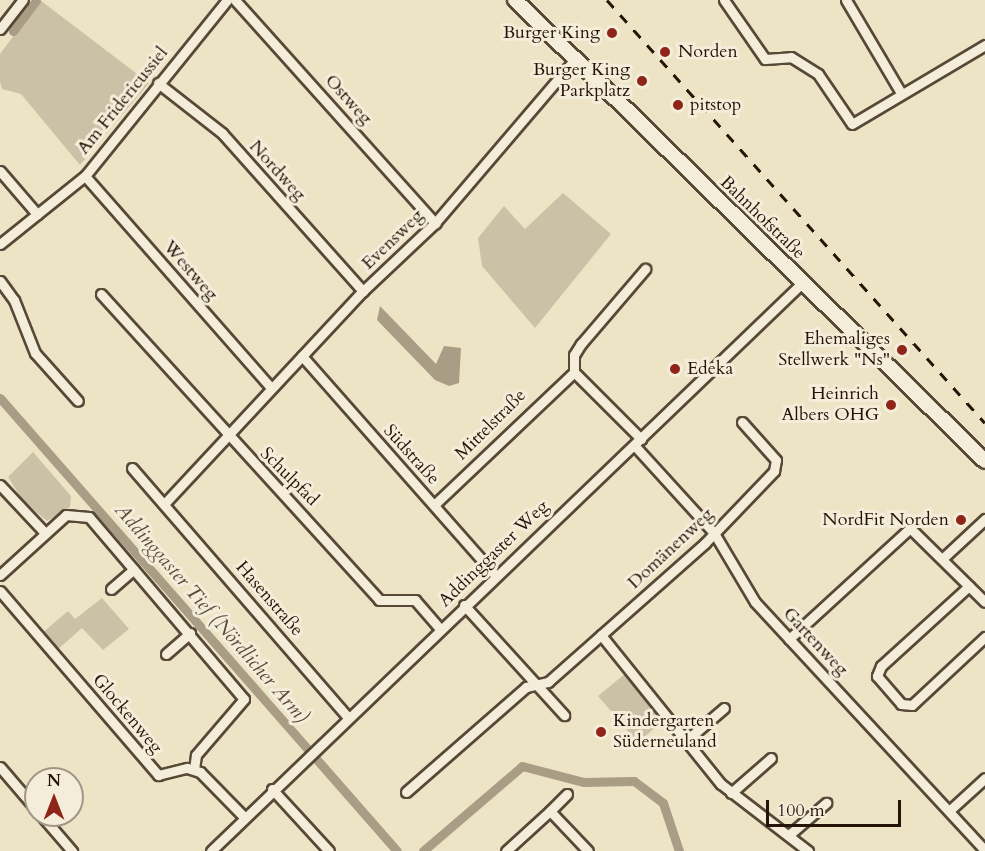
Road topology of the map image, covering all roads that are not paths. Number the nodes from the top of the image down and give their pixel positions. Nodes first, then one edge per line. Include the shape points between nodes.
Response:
1 (22, 0) edge
2 (227, 0) edge
3 (236, 0) edge
4 (515, 0) edge
5 (724, 0) edge
6 (846, 0) edge
7 (0, 29) edge
8 (985, 45) edge
9 (574, 60) junction
10 (158, 83) junction
11 (902, 93) junction
12 (0, 171) edge
13 (85, 176) junction
14 (37, 214) junction
15 (435, 223) junction
16 (0, 244) edge
17 (645, 269) dead end
18 (0, 281) edge
19 (802, 283) junction
20 (363, 291) junction
21 (101, 294) dead end
22 (302, 356) junction
23 (574, 372) junction
24 (271, 388) junction
25 (78, 401) dead end
26 (742, 422) dead end
27 (229, 438) junction
28 (637, 442) junction
29 (985, 462) edge
30 (132, 468) dead end
31 (0, 484) edge
32 (165, 503) junction
33 (434, 506) junction
34 (985, 519) edge
35 (45, 533) junction
36 (714, 533) junction
37 (942, 559) junction
38 (134, 569) junction
39 (0, 575) edge
40 (496, 576) junction
41 (969, 586) junction
42 (111, 589) dead end
43 (0, 591) edge
44 (985, 602) edge
45 (464, 605) junction
46 (440, 628) junction
47 (190, 633) junction
48 (601, 635) junction
49 (985, 637) edge
50 (789, 639) junction
51 (166, 654) dead end
52 (538, 685) junction
53 (724, 708) dead end
54 (564, 715) dead end
55 (348, 717) junction
56 (689, 738) junction
57 (771, 758) dead end
58 (0, 767) edge
59 (194, 769) junction
60 (985, 777) edge
61 (272, 789) junction
62 (406, 792) dead end
63 (567, 794) dead end
64 (731, 794) junction
65 (24, 795) edge
66 (826, 803) dead end
67 (950, 810) junction
68 (550, 811) junction
69 (244, 818) junction
70 (51, 827) edge
71 (790, 834) junction
72 (985, 850) edge
73 (72, 851) edge
74 (211, 851) edge
75 (329, 851) edge
76 (506, 851) edge
77 (588, 851) edge
78 (807, 851) edge

1 - 7 street
2 - 10 street, Am Fridericussiel
3 - 15 street, Ostweg
4 - 9 main road, Bahnhofstraße
5 - 11 street via 765,58 792,57 818,74 852,124
6 - 11 street
8 - 11 street
9 - 15 street, Evensweg
9 - 19 main road, Bahnhofstraße
10 - 13 street, Am Fridericussiel
10 - 20 street, Nordweg via 222,134
12 - 14 street
13 - 14 street, Am Fridericussiel
13 - 24 street, Westweg
14 - 16 street, Am Fridericussiel
15 - 20 street, Evensweg
17 - 23 street via 581,344 574,355
18 - 25 street via 14,300 35,353
19 - 28 street, Addinggaster Weg
19 - 29 main road, Bahnhofstraße
20 - 22 street, Evensweg
21 - 27 street, Schulpfad
22 - 24 street, Evensweg
22 - 33 street, Südstraße
23 - 28 street
23 - 33 street, Mittelstraße
24 - 27 street, Evensweg
26 - 36 street, Domänenweg via 778,465
27 - 32 street
27 - 46 street, Schulpfad via 379,600 415,600
28 - 36 street, Gartenweg
28 - 40 street, Addinggaster Weg
30 - 32 street, Hasenstraße
31 - 35 street
32 - 55 street, Hasenstraße
33 - 40 street, Südstraße
34 - 37 street
35 - 38 street via 66,515 89,517
35 - 39 street
36 - 48 street, Domänenweg
36 - 50 street, Gartenweg via 739,581
37 - 41 street
37 - 50 street via 910,528
38 - 42 street
38 - 47 street
40 - 45 street, Addinggaster Weg
41 - 44 street
41 - 49 street via 881,666 877,676 901,704 912,705
43 - 59 street, Glockenweg via 158,775
45 - 46 street, Addinggaster Weg
45 - 52 street
46 - 55 street, Addinggaster Weg
47 - 51 street
47 - 59 street via 244,699 196,755
48 - 52 street, Domänenweg
48 - 56 street
50 - 67 street, Gartenweg
52 - 54 street
52 - 62 street, Domänenweg via 526,687
53 - 56 street
55 - 61 street, Addinggaster Weg
56 - 64 street
57 - 64 street
58 - 65 street
59 - 69 street
60 - 67 street
61 - 69 street, Addinggaster Weg
61 - 75 street
63 - 68 street
64 - 71 street
66 - 71 street
67 - 72 street, Gartenweg
68 - 76 street
68 - 77 street
69 - 74 street, Addinggaster Weg
70 - 73 street
71 - 78 street

